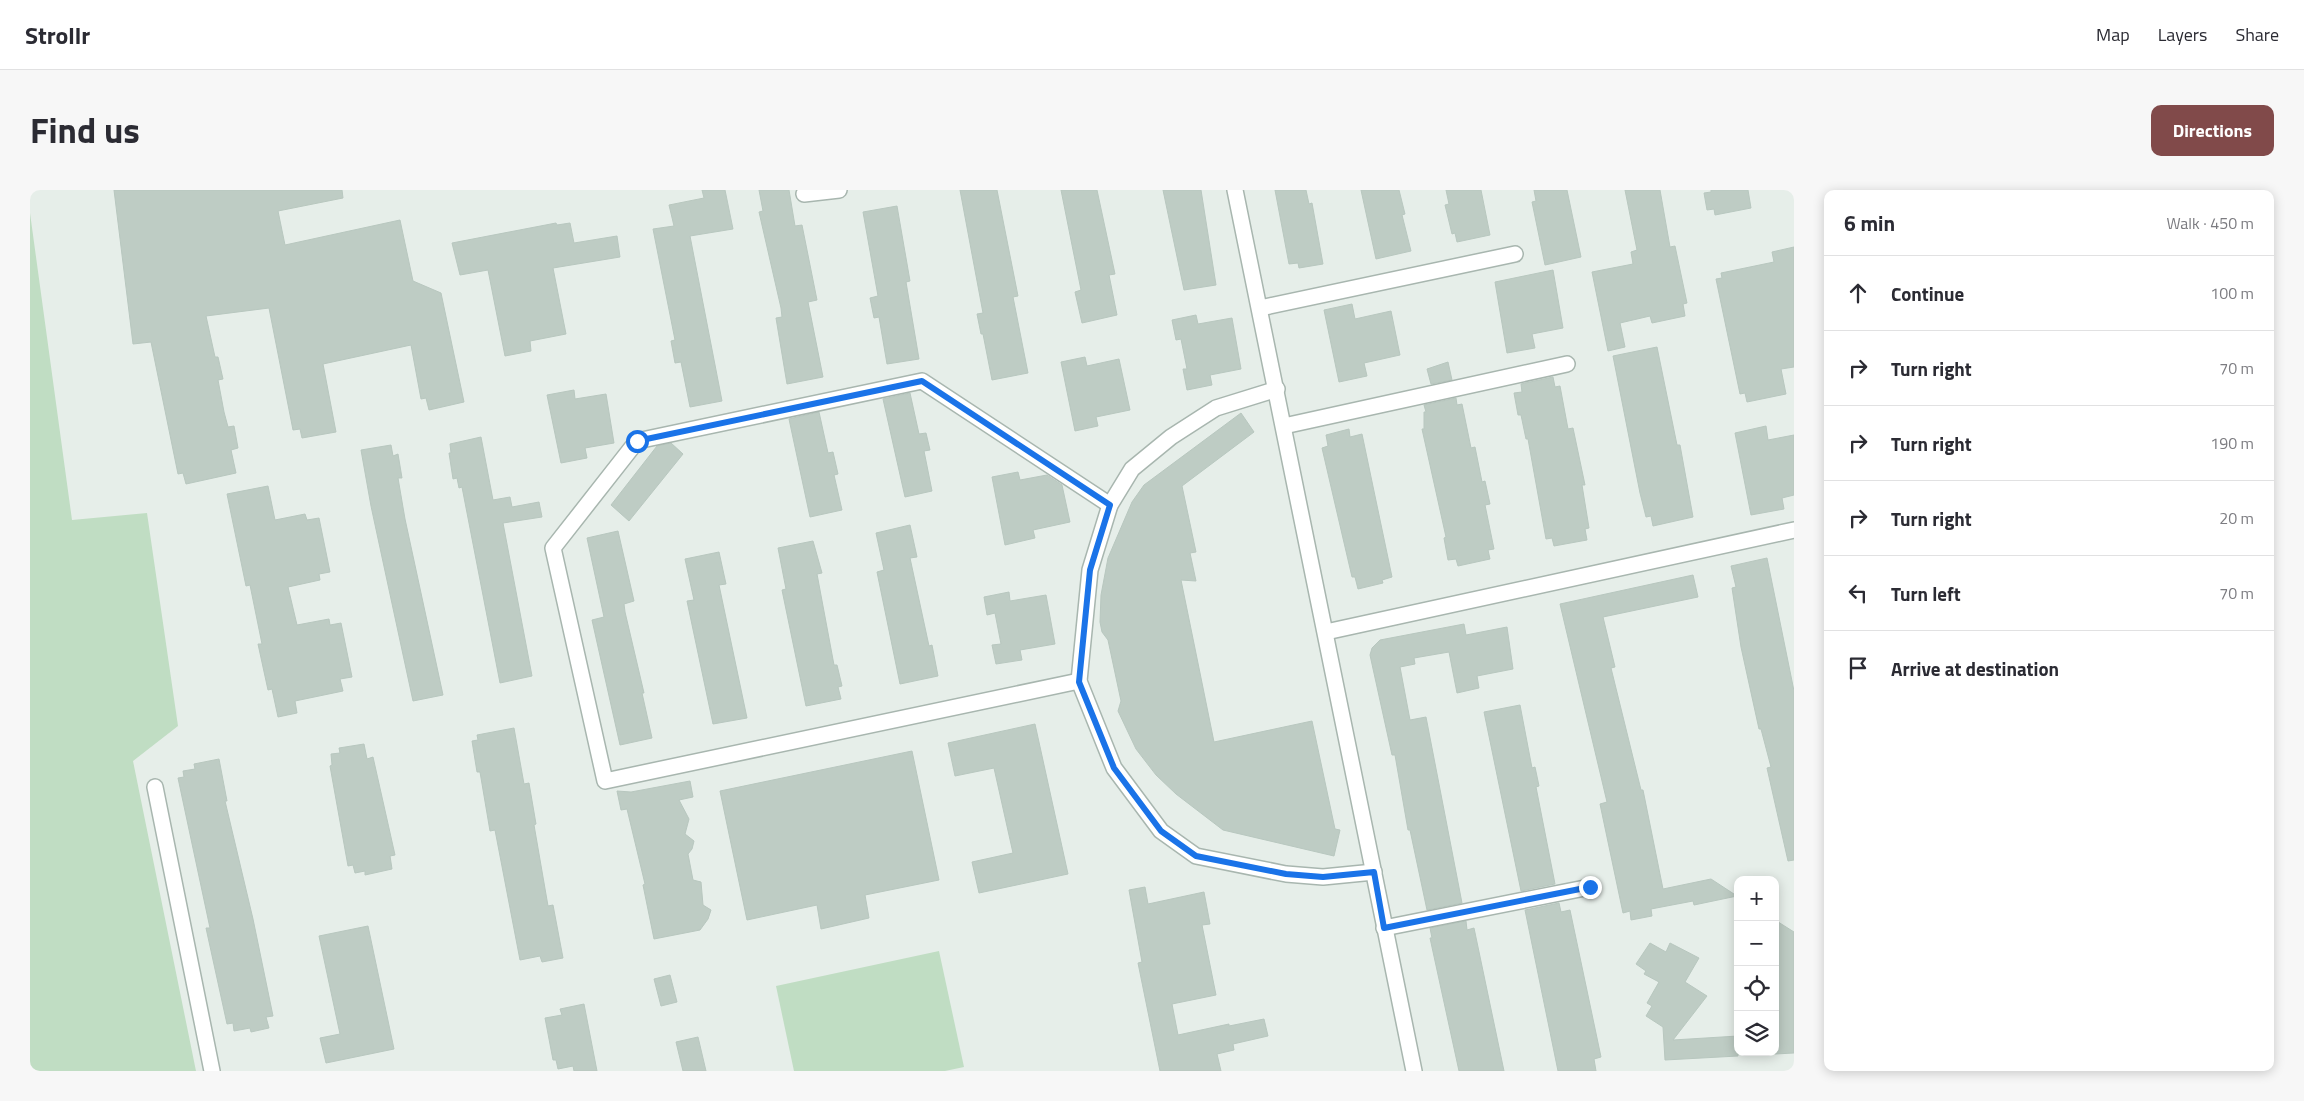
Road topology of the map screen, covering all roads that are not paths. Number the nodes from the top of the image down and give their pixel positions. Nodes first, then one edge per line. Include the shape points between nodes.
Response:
1 (839, 190) edge
2 (1235, 190) edge
3 (804, 194) dead end
4 (1515, 254) dead end
5 (1260, 308) junction
6 (1567, 364) dead end
7 (1277, 389) junction
8 (1284, 426) junction
9 (1110, 505) junction
10 (1794, 530) edge
11 (1326, 632) junction
12 (1079, 682) junction
13 (155, 787) dead end
14 (1374, 872) junction
15 (1590, 887) dead end
16 (1384, 928) junction
17 (212, 1071) edge
18 (1414, 1071) edge

1 - 3 street
2 - 5 street
4 - 5 street
5 - 7 street
6 - 8 street
7 - 8 street
7 - 9 street via 1216,408 1171,438 1132,469
8 - 11 street
9 - 12 street via 1090,570
9 - 12 street via 922,381 637,441 553,548 605,781
10 - 11 street
11 - 14 street
12 - 14 street via 1114,768 1161,831 1196,856 1286,874 1323,877
13 - 17 street
14 - 16 street
15 - 16 street
16 - 18 street

